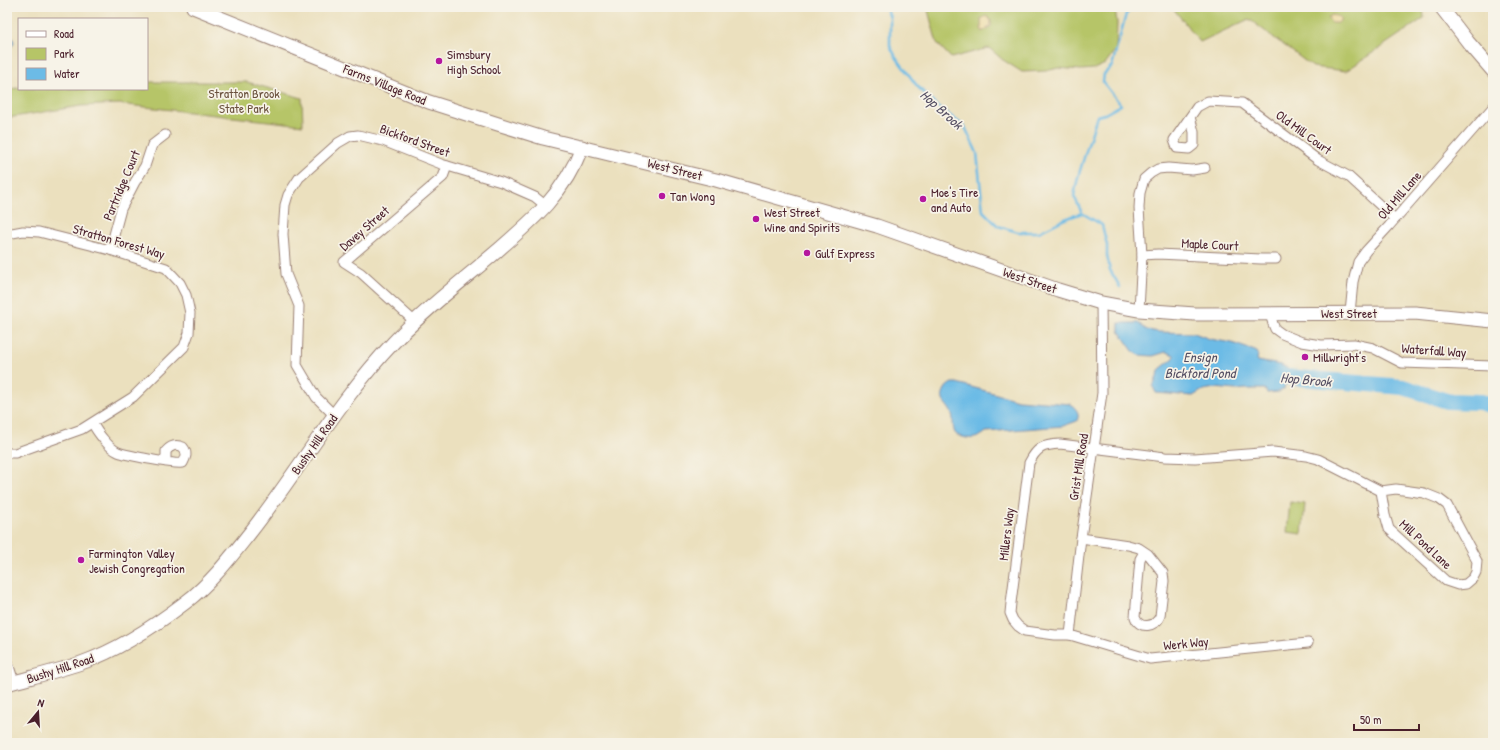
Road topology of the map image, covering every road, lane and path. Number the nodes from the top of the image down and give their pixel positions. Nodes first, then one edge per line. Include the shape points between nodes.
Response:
1 (192, 7) edge
2 (1441, 7) edge
3 (1493, 71) edge
4 (1493, 107) edge
5 (1190, 118) dead end
6 (165, 135) dead end
7 (582, 147) junction
8 (447, 166) junction
9 (1205, 168) dead end
10 (546, 206) junction
11 (1395, 219) junction
12 (7, 234) edge
13 (110, 250) junction
14 (1142, 255) junction
15 (1276, 258) dead end
16 (1101, 303) junction
17 (1139, 310) junction
18 (1350, 313) junction
19 (1270, 314) junction
20 (1493, 321) edge
21 (414, 322) junction
22 (1493, 366) edge
23 (334, 415) junction
24 (93, 424) junction
25 (1094, 448) junction
26 (7, 453) edge
27 (166, 462) dead end
28 (1381, 491) junction
29 (1081, 538) junction
30 (1144, 552) junction
31 (1070, 635) junction
32 (1308, 643) dead end
33 (7, 660) edge
34 (10, 683) edge

1 - 7 main road, Farms Village Road via 429,102 537,136
2 - 3 main road
4 - 11 street, Old Mill Lane
5 - 11 street, Old Mill Court via 1197,107 1208,101 1242,103 1318,160 1348,176
6 - 13 street, Partridge Court via 152,145 145,166 134,182 122,209
7 - 10 main road, Bushy Hill Road via 575,165
7 - 16 main road, West Street via 716,180 877,226
8 - 10 street, Bickford Street via 501,182 534,197
8 - 21 street, Davey Street via 443,177 344,262 361,273
8 - 23 street, Bickford Street via 383,140 368,136 350,136 338,143 299,178 288,195 283,234 286,274 299,306 297,365 316,397
9 - 14 street via 1158,169 1144,179 1139,208
10 - 21 main road, Bushy Hill Road via 534,220
11 - 18 street, Old Mill Lane via 1358,262
12 - 13 street, Stratton Forest Way via 39,232
13 - 24 street, Stratton Forest Way via 166,268 180,282 190,313 190,333 184,347 133,397
14 - 15 street, Maple Court
14 - 17 street
16 - 17 main road, West Street
16 - 25 street, Grist Mill Road via 1102,393
17 - 19 main road, West Street via 1195,314
18 - 19 main road, West Street
18 - 20 main road, West Street via 1415,313
19 - 22 street, Waterfall Way via 1275,329 1302,342 1321,345 1360,345 1373,348 1402,363
21 - 23 main road, Bushy Hill Road via 377,360
23 - 34 main road, Bushy Hill Road via 219,572 187,602 132,639 82,663
24 - 26 street, Stratton Forest Way via 82,430
24 - 27 street via 97,432 117,451
25 - 28 street via 1195,458 1273,452 1306,456 1325,462
25 - 29 street, Grist Mill Road
25 - 31 street, Millers Way via 1047,444 1033,454 1028,463 1010,603 1013,620 1025,631 1055,636
28 - 28 street, Mill Pond Lane via 1389,529 1446,581 1458,585 1466,584 1473,578 1477,561 1447,505 1424,493 1396,489
29 - 30 street via 1128,545
29 - 31 street, Grist Mill Road
30 - 30 street via 1163,573 1164,581 1158,622 1146,626 1136,621 1135,617 1140,559
31 - 32 street, Werk Way via 1150,659
33 - 34 street

